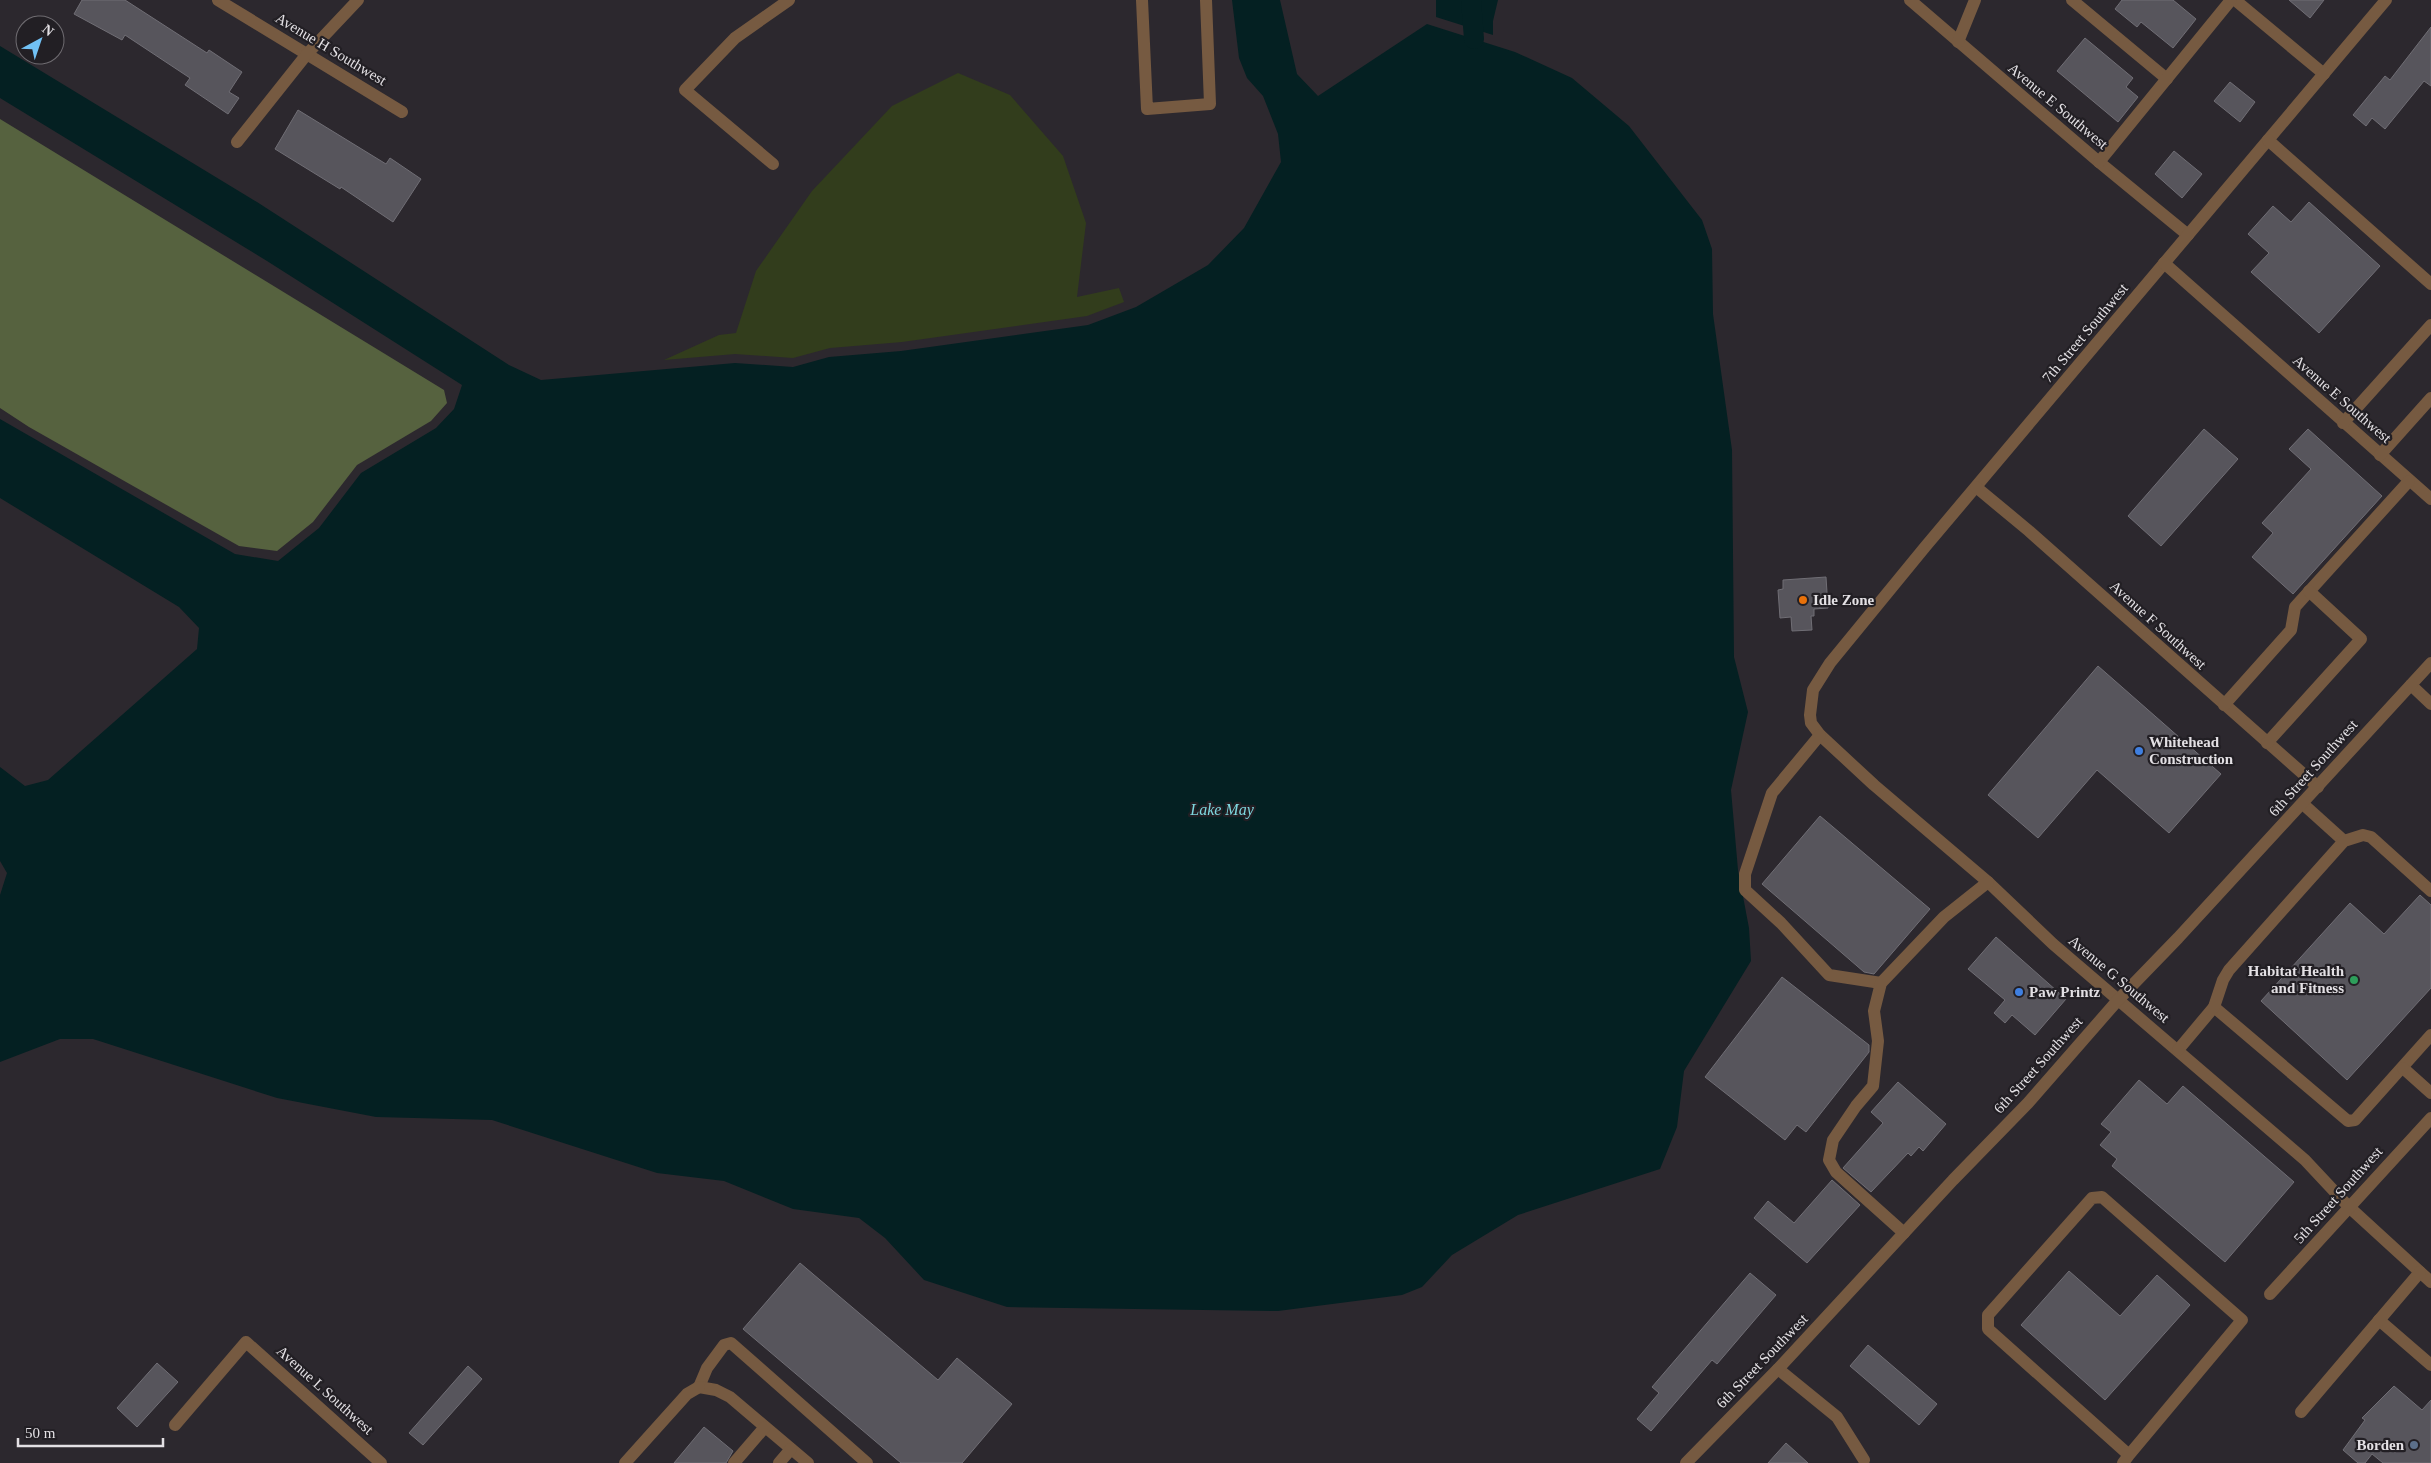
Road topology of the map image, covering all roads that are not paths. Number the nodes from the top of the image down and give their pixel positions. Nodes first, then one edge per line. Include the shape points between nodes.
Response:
1 (218, 0) edge
2 (358, 0) edge
3 (789, 0) edge
4 (1142, 0) edge
5 (1206, 0) edge
6 (1910, 0) edge
7 (1975, 0) edge
8 (2072, 0) edge
9 (2231, 0) edge
10 (2236, 0) edge
11 (2386, 0) edge
12 (1958, 42) junction
13 (307, 54) junction
14 (2324, 74) junction
15 (2167, 78) junction
16 (402, 112) dead end
17 (2268, 140) junction
18 (237, 142) dead end
19 (2099, 162) junction
20 (773, 164) dead end
21 (2188, 235) junction
22 (2164, 263) junction
23 (2431, 284) edge
24 (2431, 324) edge
25 (2431, 398) edge
26 (2343, 423) junction
27 (2380, 455) junction
28 (2409, 480) junction
29 (1976, 487) junction
30 (2430, 495) edge
31 (2309, 591) junction
32 (2431, 663) edge
33 (2411, 685) junction
34 (1813, 690) joint
35 (2431, 704) edge
36 (2224, 705) junction
37 (1820, 735) junction
38 (2267, 742) junction
39 (2318, 787) junction
40 (2303, 804) junction
41 (2344, 841) junction
42 (1988, 882) junction
43 (2431, 891) edge
44 (1881, 983) junction
45 (2118, 1000) junction
46 (2214, 1006) junction
47 (2431, 1035) edge
48 (2178, 1050) junction
49 (2403, 1068) junction
50 (2431, 1093) edge
51 (2431, 1118) edge
52 (2349, 1207) junction
53 (1904, 1233) junction
54 (2420, 1272) junction
55 (2431, 1282) edge
56 (2270, 1294) dead end
57 (2378, 1320) junction
58 (2431, 1365) edge
59 (1778, 1369) junction
60 (699, 1387) junction
61 (2300, 1412) dead end
62 (175, 1425) dead end
63 (765, 1427) junction
64 (791, 1449) junction
65 (2126, 1459) edge
66 (1864, 1462) edge
67 (381, 1463) edge
68 (625, 1463) edge
69 (734, 1463) edge
70 (779, 1463) edge
71 (808, 1463) edge
72 (867, 1463) edge
73 (1686, 1463) edge

1 - 13 street, Avenue H Southwest
2 - 13 street
3 - 20 street via 735,38 685,90
4 - 5 street via 1147,109 1210,104
6 - 12 street, Avenue E Southwest
7 - 12 street
8 - 15 street
9 - 15 street
10 - 14 street
11 - 14 street, 7th Street Southwest
12 - 19 street, Avenue E Southwest
13 - 16 street, Avenue H Southwest
13 - 18 street
14 - 17 street, 7th Street Southwest
15 - 19 street
17 - 21 street, 7th Street Southwest
17 - 23 street
19 - 21 street, Avenue E Southwest
21 - 22 street, 7th Street Southwest
22 - 26 street, Avenue E Southwest
22 - 29 street, 7th Street Southwest
24 - 26 street
25 - 27 street
26 - 27 street, Avenue E Southwest
27 - 28 street, Avenue E Southwest
28 - 30 street, Avenue E Southwest
28 - 31 street
29 - 34 street, 7th Street Southwest via 1830,663
29 - 36 street, Avenue F Southwest
31 - 36 street via 2295,607 2291,630
31 - 38 street via 2361,639
32 - 33 street, 6th Street Southwest
33 - 35 street
33 - 39 street, 6th Street Southwest
34 - 37 street, Avenue G Southwest via 1811,723
36 - 38 street, Avenue F Southwest
37 - 42 street, Avenue G Southwest
37 - 44 street via 1772,793 1745,874 1744,890 1781,923 1829,975
38 - 39 street, Avenue F Southwest
39 - 40 street, 6th Street Southwest
40 - 41 street
40 - 45 street, 6th Street Southwest
41 - 43 street via 2363,835 2371,837
41 - 46 street via 2230,970
42 - 44 street via 1944,917
42 - 45 street, Avenue G Southwest
44 - 53 street via 1874,1011 1878,1041 1873,1086 1834,1140 1829,1160 1836,1172
45 - 48 street, Avenue G Southwest
45 - 53 street, 6th Street Southwest via 2028,1103
46 - 48 street
46 - 49 street via 2348,1121 2355,1120
47 - 49 street
48 - 52 street, Avenue G Southwest via 2305,1160
49 - 50 street
51 - 52 street, 5th Street Southwest
52 - 54 street, Avenue G Southwest
52 - 56 street, 5th Street Southwest
53 - 59 street, 6th Street Southwest
54 - 55 street, Avenue G Southwest
54 - 57 street
57 - 58 street
57 - 61 street
59 - 66 street via 1837,1417
59 - 73 street, 6th Street Southwest
60 - 63 street via 730,1397
60 - 68 street via 687,1394
60 - 72 street via 707,1368 724,1345 731,1343
62 - 67 street, Avenue L Southwest via 246,1342
63 - 64 street
63 - 69 street
64 - 70 street
64 - 71 street
65 - 65 street via 2242,1320 2102,1197 2092,1198 1988,1315 1988,1329

